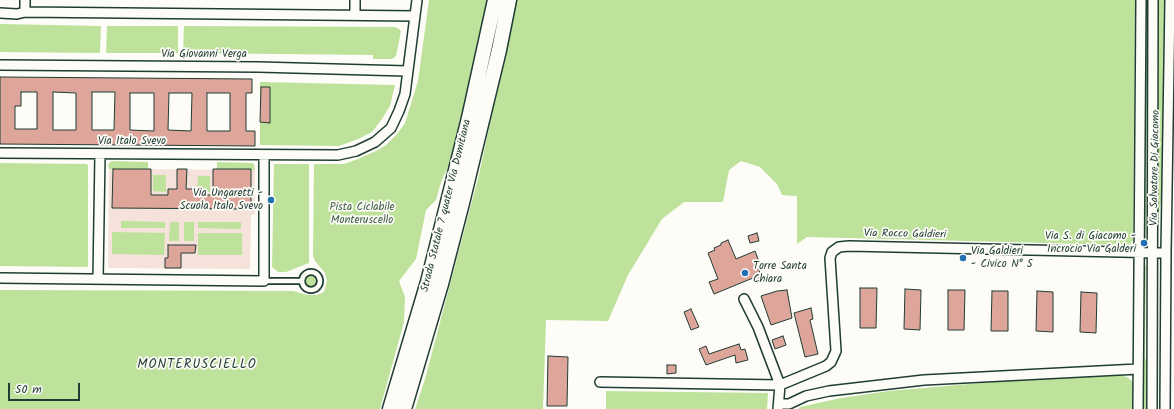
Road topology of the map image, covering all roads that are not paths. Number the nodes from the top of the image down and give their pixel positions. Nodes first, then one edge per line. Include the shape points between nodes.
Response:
1 (25, 0) edge
2 (355, 0) edge
3 (417, 0) edge
4 (495, 0) edge
5 (509, 0) edge
6 (1141, 0) edge
7 (1152, 0) edge
8 (1170, 0) edge
9 (25, 12) junction
10 (0, 14) edge
11 (355, 15) junction
12 (415, 16) junction
13 (0, 65) edge
14 (407, 71) junction
15 (0, 153) edge
16 (100, 154) junction
17 (264, 155) junction
18 (1138, 252) junction
19 (1152, 253) junction
20 (1166, 253) junction
21 (0, 278) edge
22 (98, 279) junction
23 (264, 281) junction
24 (302, 281) junction
25 (744, 299) dead end
26 (1138, 369) junction
27 (600, 382) dead end
28 (780, 385) junction
29 (779, 407) edge
30 (390, 409) edge
31 (404, 409) edge
32 (1138, 409) edge
33 (1152, 409) edge
34 (1165, 409) edge

1 - 9 street
2 - 11 street
3 - 12 street, Via Italo Svevo
4 - 30 highway, Strada Statale 7 quater Via Domitiana via 428,282
5 - 31 highway, Strada Statale 7 quater Via Domitiana via 462,203
6 - 18 street, Via Salvatore Di Giacomo
7 - 19 street, Via Salvatore Di Giacomo
8 - 20 street, Via Salvatore Di Giacomo
9 - 10 street
9 - 11 street
11 - 12 street
12 - 14 street, Via Italo Svevo
13 - 14 street, Via Giovanni Verga
14 - 17 street, Via Italo Svevo via 405,94 399,111 391,128 375,142 338,156
15 - 16 street, Via Italo Svevo
16 - 17 street, Via Italo Svevo
16 - 22 street
17 - 23 street
18 - 19 street, Via Rocco Galdieri
18 - 26 street, Via Salvatore Di Giacomo
18 - 28 street, Via Rocco Galdieri via 840,247 832,252 830,258 837,345 834,356 831,362 820,370
19 - 20 street, Via Rocco Galdieri
19 - 33 street, Via Salvatore Di Giacomo
20 - 34 street, Via Salvatore Di Giacomo
21 - 22 street
22 - 23 street
23 - 24 lane
24 - 24 lane via 306,289 312,290 320,285 317,273 312,271 303,275
25 - 28 street via 758,327
26 - 29 street via 924,380 829,391 806,396
26 - 32 street, Via Salvatore Di Giacomo
27 - 28 street
28 - 29 street

